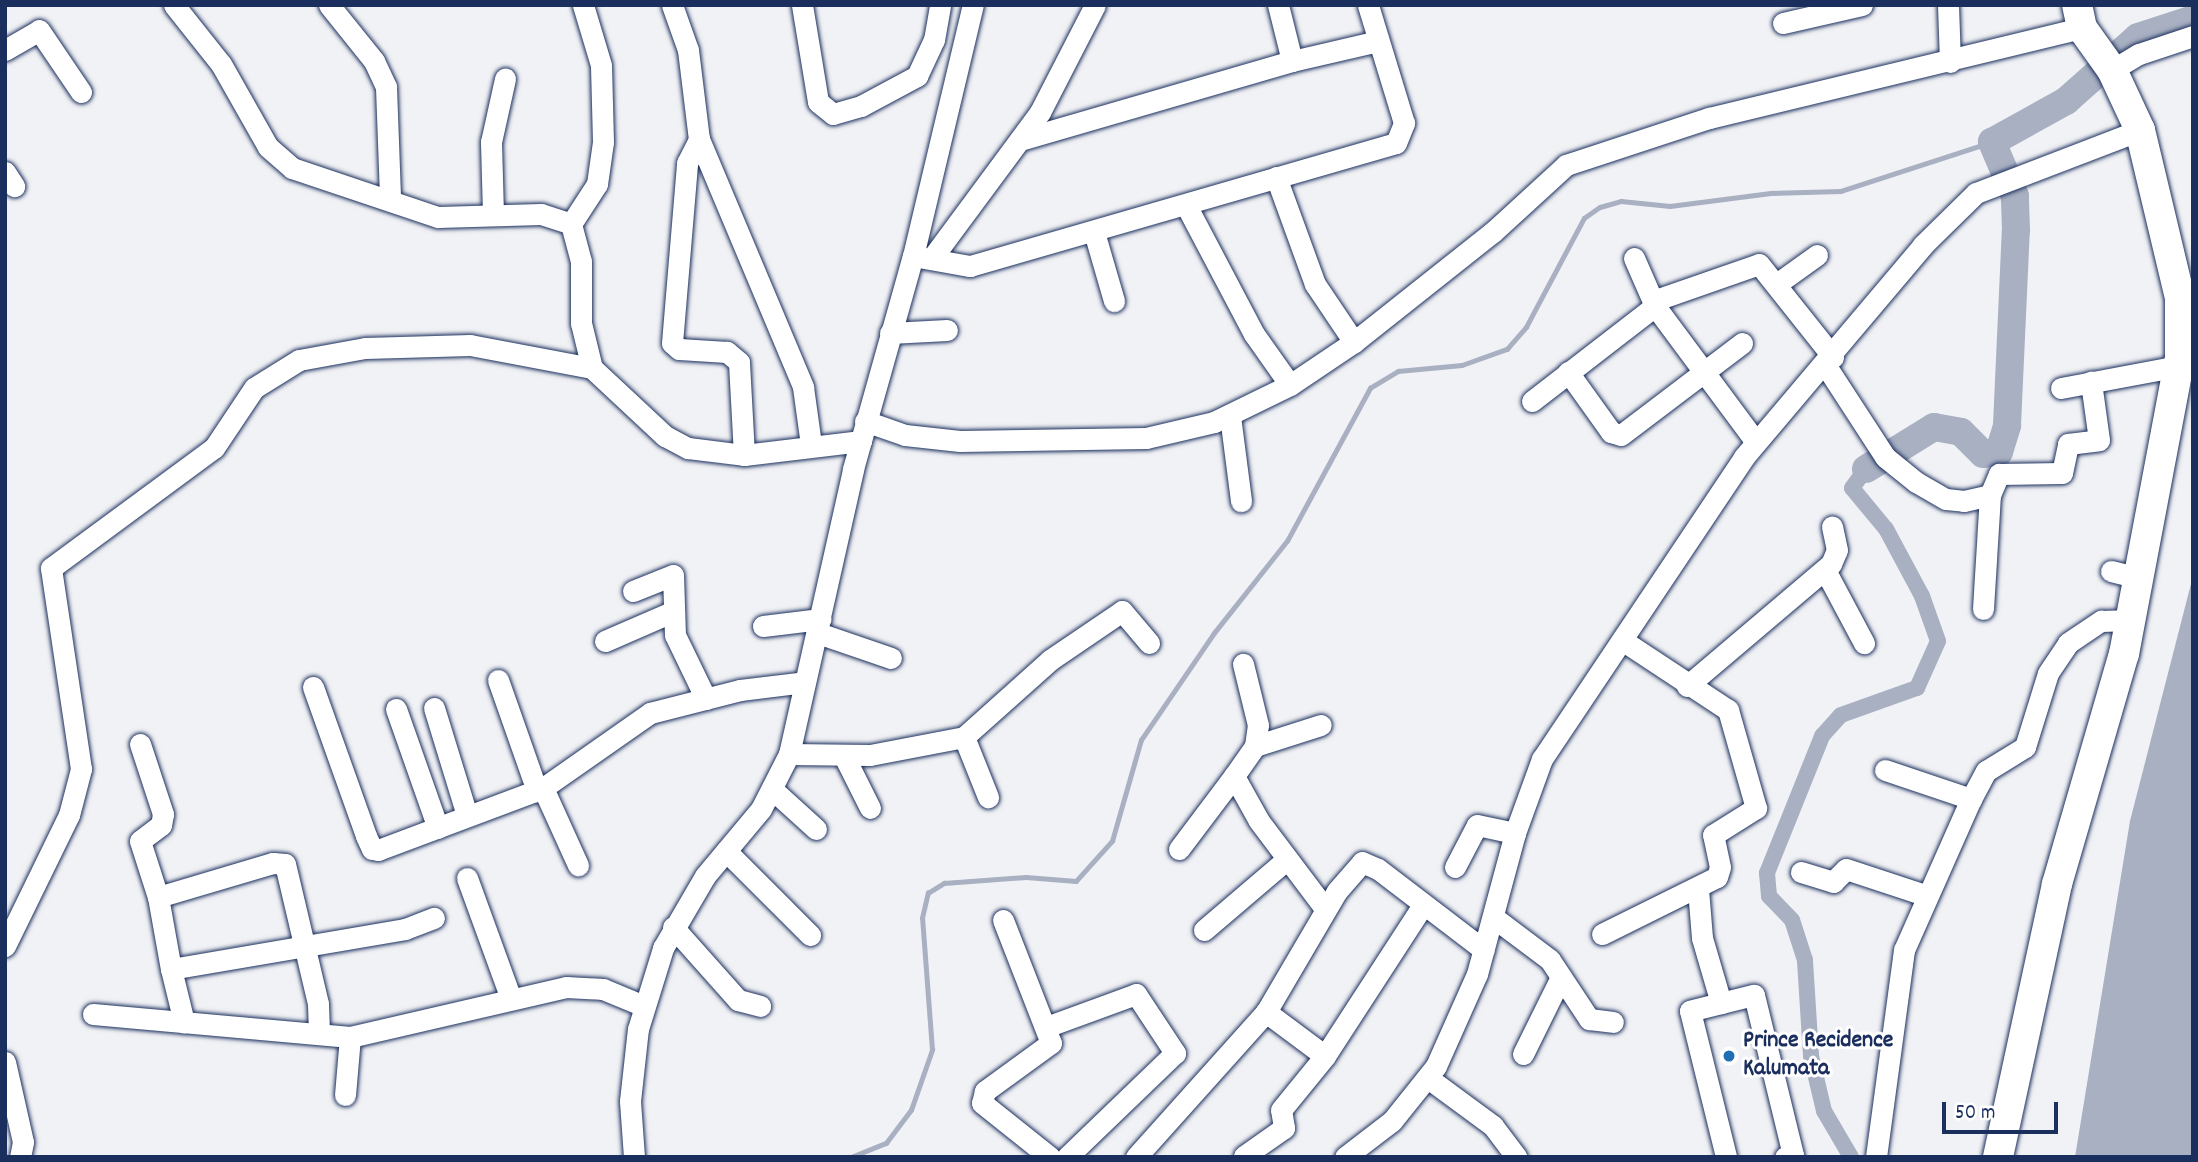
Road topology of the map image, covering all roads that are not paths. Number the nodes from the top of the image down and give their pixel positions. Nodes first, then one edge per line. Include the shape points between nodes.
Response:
1 (174, 5) edge
2 (330, 5) edge
3 (583, 5) edge
4 (672, 5) edge
5 (802, 5) edge
6 (940, 5) edge
7 (973, 5) edge
8 (1095, 5) edge
9 (1278, 5) edge
10 (1368, 5) edge
11 (1861, 5) edge
12 (1948, 5) edge
13 (1783, 23) dead end
14 (2193, 36) edge
15 (1378, 41) junction
16 (2095, 44) edge
17 (5, 50) edge
18 (1292, 61) junction
19 (1950, 62) junction
20 (505, 79) dead end
21 (81, 92) dead end
22 (2140, 130) junction
23 (699, 139) junction
24 (1020, 140) junction
25 (1276, 177) junction
26 (390, 198) junction
27 (1186, 207) junction
28 (493, 214) junction
29 (571, 224) junction
30 (1094, 232) junction
31 (1817, 255) dead end
32 (923, 257) junction
33 (1634, 258) dead end
34 (1778, 283) junction
35 (1114, 302) dead end
36 (1654, 303) junction
37 (947, 330) dead end
38 (890, 332) junction
39 (1353, 342) junction
40 (1742, 343) dead end
41 (1830, 361) junction
42 (2178, 366) junction
43 (593, 368) junction
44 (1567, 372) junction
45 (1705, 373) junction
46 (2091, 382) junction
47 (1290, 385) junction
48 (2061, 388) dead end
49 (1532, 401) dead end
50 (1230, 416) junction
51 (863, 431) junction
52 (1756, 442) junction
53 (811, 445) junction
54 (744, 455) junction
55 (1990, 495) junction
56 (1241, 501) dead end
57 (1832, 527) dead end
58 (1825, 570) junction
59 (2111, 571) dead end
60 (2140, 578) junction
61 (633, 591) dead end
62 (1983, 609) dead end
63 (674, 611) junction
64 (2132, 620) junction
65 (763, 626) dead end
66 (820, 626) junction
67 (1622, 640) junction
68 (606, 641) dead end
69 (1149, 643) dead end
70 (1864, 643) dead end
71 (891, 657) dead end
72 (1243, 664) dead end
73 (498, 680) dead end
74 (805, 682) junction
75 (313, 687) dead end
76 (1687, 687) junction
77 (706, 699) junction
78 (433, 708) dead end
79 (396, 709) dead end
80 (1321, 725) dead end
81 (964, 737) junction
82 (140, 744) dead end
83 (1255, 746) junction
84 (789, 754) junction
85 (844, 756) junction
86 (1885, 770) dead end
87 (1234, 776) junction
88 (540, 789) junction
89 (773, 790) junction
90 (988, 797) dead end
91 (1971, 799) junction
92 (870, 808) dead end
93 (467, 815) junction
94 (438, 828) junction
95 (817, 828) dead end
96 (1515, 833) junction
97 (1179, 849) dead end
98 (726, 851) junction
99 (1287, 859) junction
100 (578, 865) dead end
101 (1455, 867) dead end
102 (1801, 872) dead end
103 (467, 878) dead end
104 (1698, 888) junction
105 (1925, 895) junction
106 (158, 897) junction
107 (1423, 905) junction
108 (1326, 910) junction
109 (1493, 916) junction
110 (434, 918) dead end
111 (1003, 920) dead end
112 (673, 927) junction
113 (1204, 930) dead end
114 (1602, 934) dead end
115 (810, 935) dead end
116 (306, 945) junction
117 (5, 946) edge
118 (1484, 950) junction
119 (171, 969) junction
120 (1562, 977) junction
121 (510, 996) junction
122 (1721, 1003) junction
123 (644, 1006) junction
124 (760, 1006) dead end
125 (1266, 1012) junction
126 (93, 1014) dead end
127 (184, 1022) junction
128 (1613, 1022) dead end
129 (1046, 1027) junction
130 (319, 1034) junction
131 (350, 1037) junction
132 (1523, 1055) dead end
133 (1325, 1056) junction
134 (5, 1062) edge
135 (1428, 1078) junction
136 (345, 1095) dead end
137 (1241, 1152) edge
138 (20, 1157) edge
139 (634, 1157) edge
140 (1050, 1157) edge
141 (1067, 1157) edge
142 (1136, 1157) edge
143 (1345, 1157) edge
144 (1516, 1157) edge
145 (1726, 1157) edge
146 (1785, 1157) edge
147 (1876, 1157) edge
148 (1998, 1157) edge

1 - 26 street via 221,64 256,131 280,160 299,171
2 - 26 street via 374,61 386,88
3 - 29 street via 601,65 603,142 597,184
4 - 23 street via 688,50
5 - 6 street via 818,102 833,114 917,76 934,40
7 - 32 street
8 - 24 street via 1067,69
9 - 18 street
10 - 15 street
11 - 13 street
12 - 19 street
14 - 16 street via 2139,54
15 - 18 street
15 - 25 street via 1403,134 1396,143
16 - 19 street
16 - 22 highway
17 - 21 street via 39,30
18 - 24 street
19 - 39 street via 1709,118 1566,165 1493,232
20 - 28 street via 491,142
22 - 41 street via 2008,176 1959,207
22 - 42 highway via 2180,298
23 - 53 street via 803,387
23 - 54 street via 687,163 672,343 679,349 727,352 739,362
24 - 32 street
25 - 27 street
25 - 39 street via 1315,284
26 - 28 street via 438,217
27 - 30 street
27 - 47 street via 1254,334
28 - 29 street via 541,214
29 - 43 street via 581,261 581,323
30 - 32 street via 970,266
30 - 35 street
31 - 34 street
32 - 38 street
33 - 36 street
34 - 36 street via 1766,268 1754,264 1719,282
34 - 41 street
36 - 44 street
36 - 45 street
37 - 38 street
38 - 51 street
39 - 47 street
40 - 45 street
41 - 52 street
41 - 55 street via 1865,430 1885,457 1945,499 1964,502
42 - 46 street
42 - 60 highway
43 - 54 street via 665,436 688,448
43 - 117 street via 460,345 365,348 299,359 254,388 214,448 51,568 81,769 69,815
44 - 45 street via 1616,435
44 - 49 street
45 - 52 street
46 - 48 street
46 - 55 street via 2102,432 2099,440 2068,444 2062,473 1999,474
47 - 50 street
50 - 51 street via 1146,438 931,440
50 - 56 street
51 - 53 street
51 - 66 street
52 - 67 street via 1680,546
53 - 54 street
55 - 62 street
57 - 58 street via 1837,550
58 - 70 street
58 - 76 street
59 - 60 street
60 - 64 highway
61 - 63 street via 673,575
63 - 68 street
63 - 77 street via 680,652
64 - 91 street via 2101,621 2068,643 2048,673 2025,747 1986,771
64 - 148 highway via 2057,884
65 - 66 street
66 - 71 street
66 - 74 street
67 - 76 street
67 - 96 street via 1542,759
69 - 81 street via 1128,613 1116,613 1050,660
72 - 83 street via 1256,704
73 - 88 street
74 - 77 street
74 - 84 street
75 - 94 street via 372,849 411,841
76 - 104 street via 1728,710 1756,798 1753,814 1713,835 1720,872
77 - 88 street via 631,722
78 - 93 street
79 - 94 street
80 - 83 street
81 - 85 street via 932,747
81 - 90 street
82 - 106 street via 163,814 161,825 140,841
83 - 87 street
84 - 85 street
84 - 89 street
85 - 92 street
86 - 91 street
87 - 97 street
87 - 99 street
88 - 93 street
88 - 100 street
89 - 95 street
89 - 98 street
91 - 105 street
93 - 94 street
96 - 101 street via 1477,825
96 - 109 street
98 - 112 street
98 - 115 street
99 - 108 street
99 - 113 street
102 - 105 street via 1833,882 1846,869
103 - 121 street
104 - 114 street
104 - 122 street via 1702,938
105 - 147 street via 1904,950
106 - 116 street via 282,862
106 - 119 street
107 - 108 street via 1362,862 1350,870
107 - 118 street
107 - 133 street
108 - 125 street
109 - 118 street
109 - 120 street via 1535,945
110 - 116 street via 405,929
111 - 129 street via 1025,987
112 - 123 street
112 - 124 street via 738,1000
116 - 119 street
116 - 130 street
118 - 135 street
119 - 127 street
120 - 128 street via 1589,1019
120 - 132 street
121 - 123 street via 584,986
121 - 131 street
122 - 145 street via 1690,1011
122 - 146 street via 1754,995 1793,1155
123 - 139 street via 630,1101
125 - 133 street
125 - 142 street
126 - 127 street
127 - 130 street
129 - 140 street via 1051,1036 1048,1049 981,1096 986,1109
129 - 141 street via 1136,994 1175,1053
130 - 131 street
131 - 136 street
133 - 137 street via 1281,1110 1283,1128
134 - 138 street via 16,1096
135 - 143 street via 1392,1121
135 - 144 street via 1493,1126

